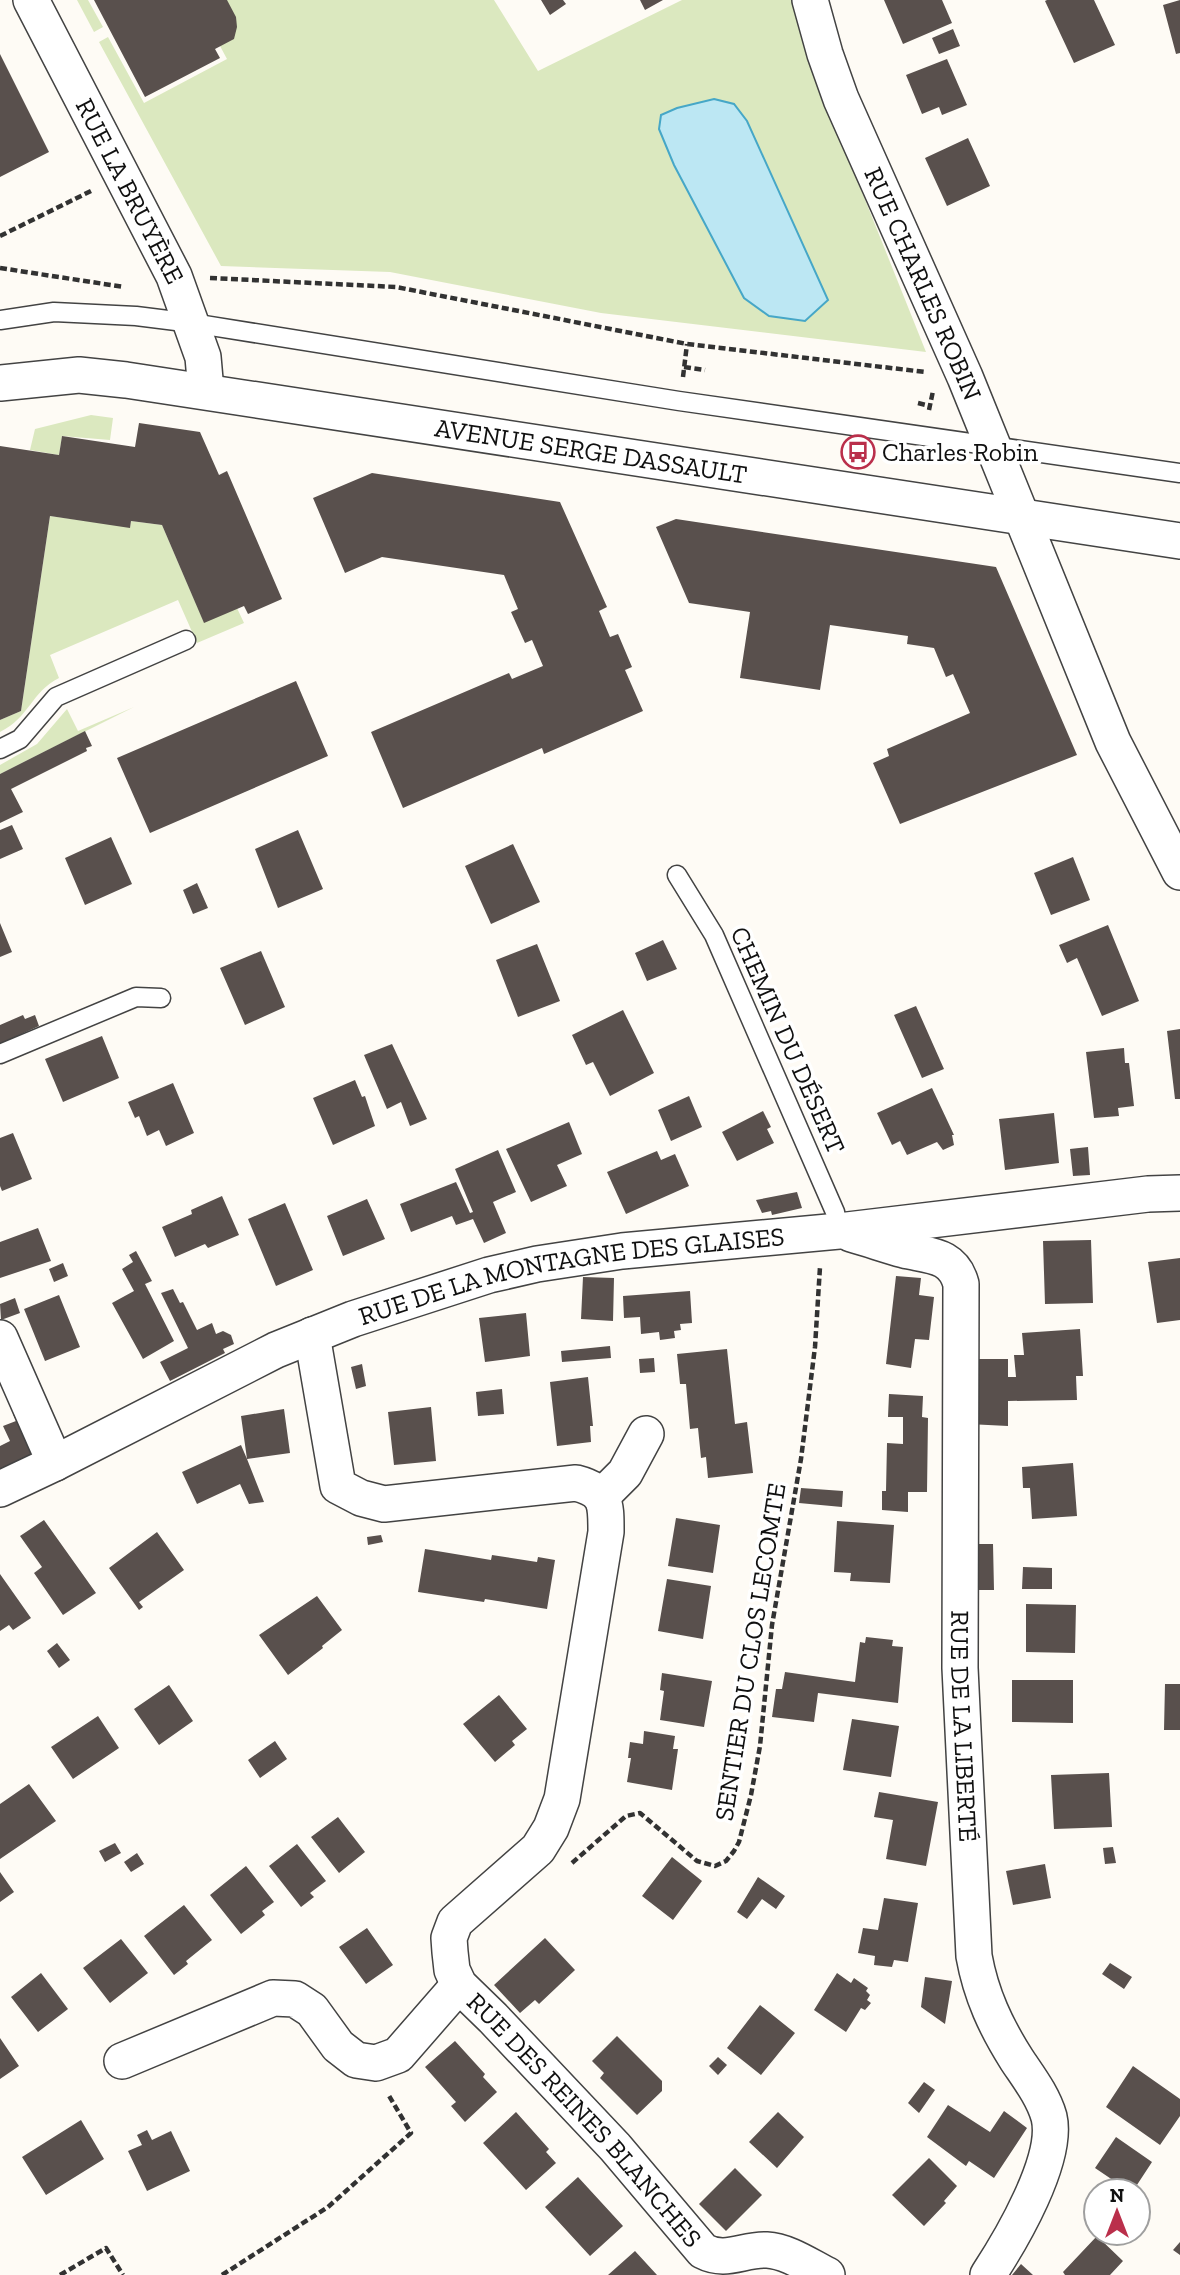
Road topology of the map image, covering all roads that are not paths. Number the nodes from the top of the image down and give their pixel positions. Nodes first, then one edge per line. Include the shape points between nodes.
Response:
1 (31, 0) edge
2 (810, 0) edge
3 (0, 320) edge
4 (192, 323) junction
5 (0, 383) edge
6 (206, 391) junction
7 (993, 446) junction
8 (1180, 474) edge
9 (1023, 516) junction
10 (1180, 541) edge
11 (186, 640) dead end
12 (0, 749) edge
13 (1180, 872) edge
14 (677, 875) dead end
15 (161, 998) dead end
16 (0, 1054) edge
17 (1180, 1193) edge
18 (831, 1231) junction
19 (312, 1335) junction
20 (0, 1338) edge
21 (646, 1434) dead end
22 (55, 1463) junction
23 (0, 1489) edge
24 (602, 1496) junction
25 (459, 1985) junction
26 (122, 2061) dead end
27 (827, 2275) edge
28 (988, 2275) edge

1 - 4 street, RUE LA BRUYÈRE via 174,276
2 - 7 street, RUE CHARLES ROBIN via 842,99
3 - 4 lane via 54,312
4 - 6 street, RUE LA BRUYÈRE via 203,357
4 - 7 lane
5 - 6 street, AVENUE SERGE DASSAULT via 79,375
6 - 9 street, AVENUE SERGE DASSAULT
7 - 8 lane
7 - 9 street, RUE CHARLES ROBIN
9 - 10 street, AVENUE SERGE DASSAULT
9 - 13 street, RUE CHARLES ROBIN via 1113,742
11 - 12 lane via 56,697 20,739
14 - 18 lane, CHEMIN DU DÉSERT via 714,935 835,1212
15 - 16 lane via 136,997
17 - 18 street, RUE DE LA MONTAGNE DES GLAISES
18 - 19 street, RUE DE LA MONTAGNE DES GLAISES via 537,1264 477,1279
18 - 28 street, RUE DE LA LIBERTÉ via 931,1255 957,1272 961,1284 960,1668 974,1956 987,2007 1049,2118 1044,2165 1025,2211
19 - 22 street, RUE DE LA MONTAGNE DES GLAISES
19 - 24 street via 338,1486 384,1504 576,1483
20 - 22 street
21 - 24 street via 625,1473
22 - 23 street, RUE DE LA MONTAGNE DES GLAISES
24 - 25 street via 606,1532 562,1799 538,1849 455,1922 449,1938 452,1969
25 - 26 street via 398,2056 376,2063 356,2060 338,2046 312,2011 295,1998 273,1998
25 - 27 street, RUE DES REINES BLANCHES via 615,2147 703,2251 720,2258 774,2251

